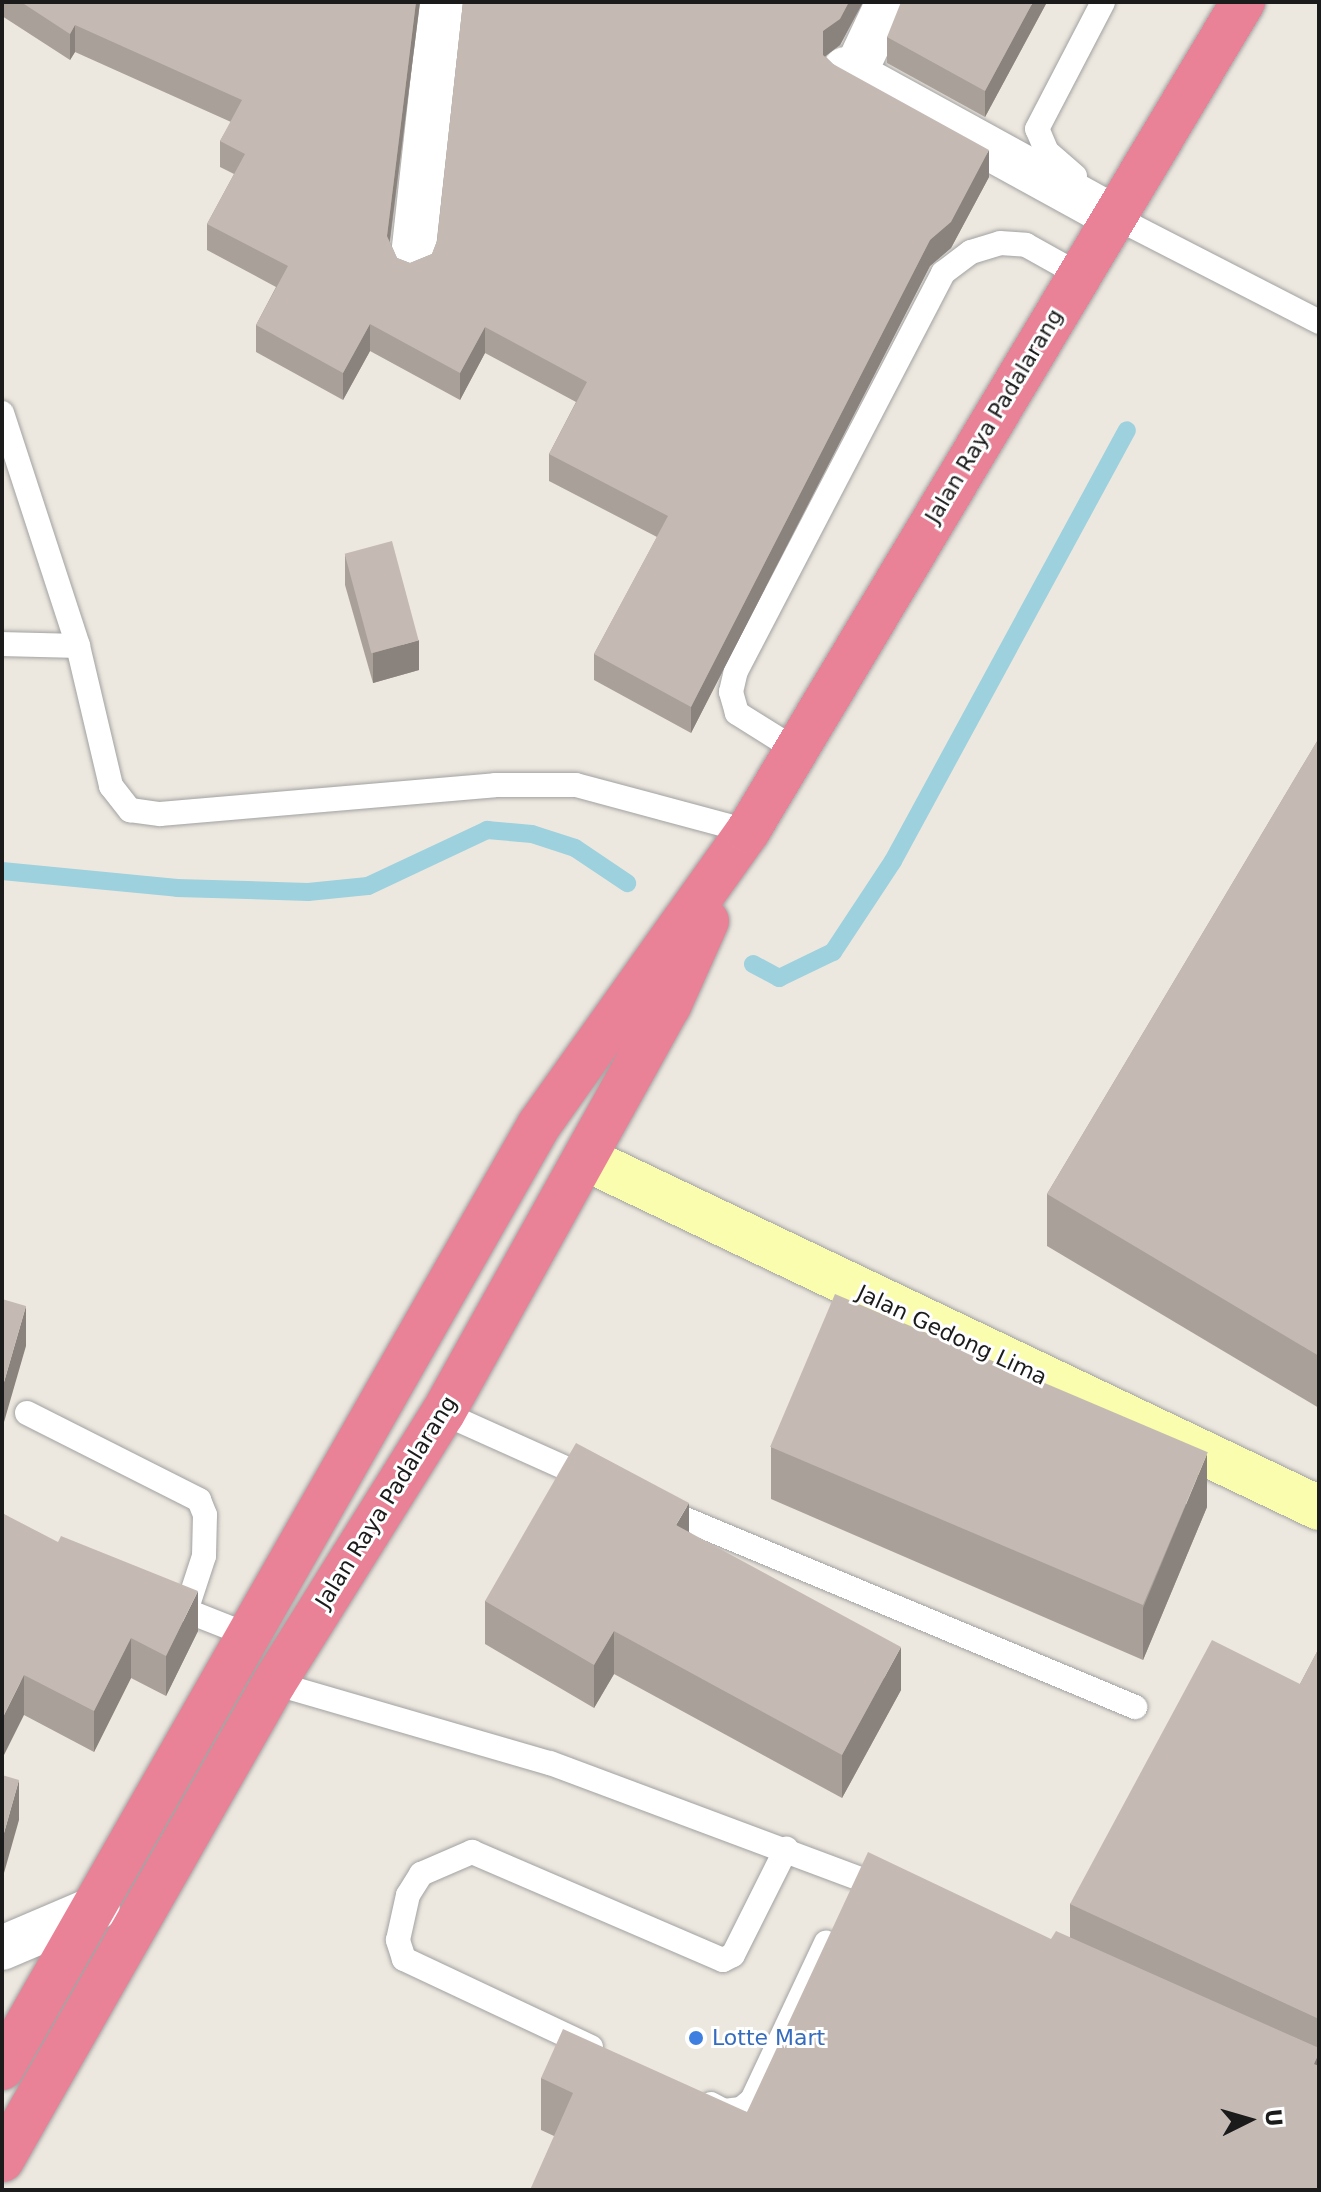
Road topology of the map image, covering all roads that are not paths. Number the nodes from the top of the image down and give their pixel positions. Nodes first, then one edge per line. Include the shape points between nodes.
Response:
1 (441, 2) edge
2 (888, 2) edge
3 (1103, 2) edge
4 (1243, 2) edge
5 (1116, 209) junction
6 (412, 265) edge
7 (1078, 274) junction
8 (1319, 322) edge
9 (2, 413) edge
10 (2, 644) edge
11 (78, 646) junction
12 (796, 750) junction
13 (748, 831) junction
14 (586, 1159) junction
15 (27, 1413) dead end
16 (443, 1413) junction
17 (610, 1487) edge
18 (639, 1499) edge
19 (1319, 1508) edge
20 (144, 1594) edge
21 (186, 1611) junction
22 (248, 1635) junction
23 (274, 1683) junction
24 (1135, 1707) dead end
25 (786, 1849) junction
26 (857, 1876) junction
27 (915, 1902) edge
28 (98, 1907) junction
29 (2, 1948) edge
30 (613, 2058) edge
31 (2, 2068) edge
32 (682, 2091) edge
33 (2, 2160) edge

1 - 6 street
2 - 5 street via 854,62
3 - 5 lane via 1037,129 1062,169
4 - 5 highway, Jalan Raya Padalarang
5 - 7 highway, Jalan Raya Padalarang
5 - 8 lane
7 - 12 highway, Jalan Raya Padalarang
7 - 12 lane via 1026,245 1000,243 971,252 943,273 736,671 731,692 737,713
9 - 11 lane
10 - 11 lane
11 - 13 lane via 111,786 130,810 160,814 495,785 576,785
12 - 13 highway, Jalan Raya Padalarang
13 - 14 highway, Jalan Raya Padalarang via 669,1006
13 - 22 highway, Jalan Raya Padalarang via 539,1125
14 - 16 highway, Jalan Raya Padalarang
14 - 19 street, Jalan Gedong Lima
15 - 21 lane via 199,1500 207,1536
16 - 17 lane
16 - 23 highway, Jalan Raya Padalarang
18 - 24 lane
20 - 21 lane
21 - 22 lane
22 - 28 highway, Jalan Raya Padalarang
23 - 25 lane via 550,1763
23 - 33 highway, Jalan Raya Padalarang
25 - 26 lane
25 - 30 lane via 733,1955 723,1960 472,1852 421,1874 408,1895 398,1940 404,1959
26 - 27 lane
26 - 32 lane via 752,2100 741,2109 724,2111
28 - 29 street
28 - 31 highway, Jalan Raya Padalarang

